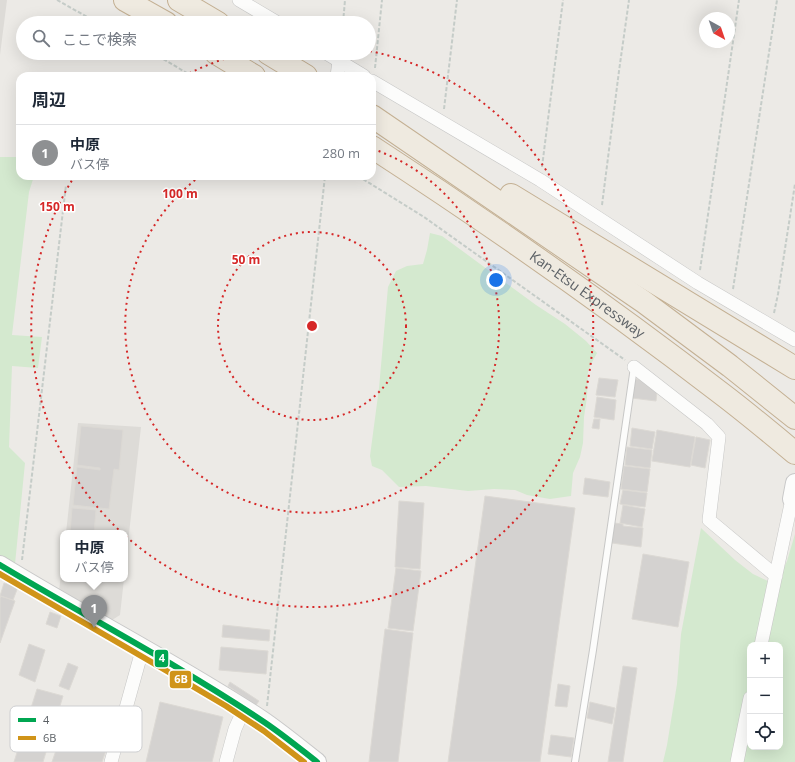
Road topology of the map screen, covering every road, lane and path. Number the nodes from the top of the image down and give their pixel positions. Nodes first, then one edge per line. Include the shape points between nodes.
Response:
1 (57, 0) edge
2 (125, 0) edge
3 (179, 0) edge
4 (239, 0) edge
5 (345, 0) edge
6 (382, 0) edge
7 (457, 0) edge
8 (563, 0) edge
9 (629, 0) edge
10 (739, 0) edge
11 (778, 0) edge
12 (86, 16) edge
13 (154, 16) edge
14 (206, 16) edge
15 (266, 16) edge
16 (344, 16) edge
17 (376, 40) edge
18 (165, 60) edge
19 (228, 60) edge
20 (280, 60) edge
21 (373, 60) edge
22 (338, 61) joint
23 (185, 72) edge
24 (247, 72) edge
25 (299, 72) edge
26 (337, 72) edge
27 (358, 72) edge
28 (371, 72) edge
29 (376, 83) edge
30 (376, 119) edge
31 (376, 119) edge
32 (442, 122) junction
33 (376, 150) edge
34 (324, 180) edge
35 (364, 180) edge
36 (540, 180) junction
37 (795, 184) edge
38 (66, 185) dead end
39 (600, 220) junction
40 (698, 283) junction
41 (730, 302) junction
42 (771, 325) junction
43 (795, 340) edge
44 (634, 367) junction
45 (795, 368) edge
46 (795, 418) edge
47 (795, 453) edge
48 (794, 495) edge
49 (0, 565) edge
50 (776, 576) junction
51 (20, 577) junction
52 (762, 642) edge
53 (143, 647) junction
54 (127, 706) edge
55 (244, 709) junction
56 (747, 713) edge
57 (263, 721) junction
58 (114, 752) edge
59 (111, 762) edge
60 (226, 762) edge
61 (317, 762) edge
62 (575, 762) edge
63 (737, 762) edge

1 - 12 path
2 - 13 highway
3 - 14 highway
4 - 15 street
5 - 16 path
6 - 17 path
7 - 32 path
8 - 36 path
9 - 39 path
10 - 40 path
11 - 41 path
18 - 23 path
19 - 24 highway
20 - 25 highway
21 - 28 path
22 - 26 street
22 - 27 street
29 - 32 street
30 - 45 highway via 528,205
31 - 46 highway, Kan-Etsu Expressway via 644,302
32 - 36 street
33 - 47 highway, Kan-Etsu Expressway via 570,281 724,394
34 - 57 path via 266,715
35 - 44 path via 424,217
36 - 39 street
37 - 42 path
38 - 51 path
39 - 40 street
40 - 41 street
41 - 42 street
42 - 43 street
44 - 50 street via 707,424 719,437 708,520
44 - 62 lane
48 - 50 street
49 - 51 street
50 - 52 street
51 - 53 street
53 - 54 street
53 - 55 street
55 - 57 street
55 - 60 street via 235,728
56 - 63 street
57 - 61 street
58 - 59 street

